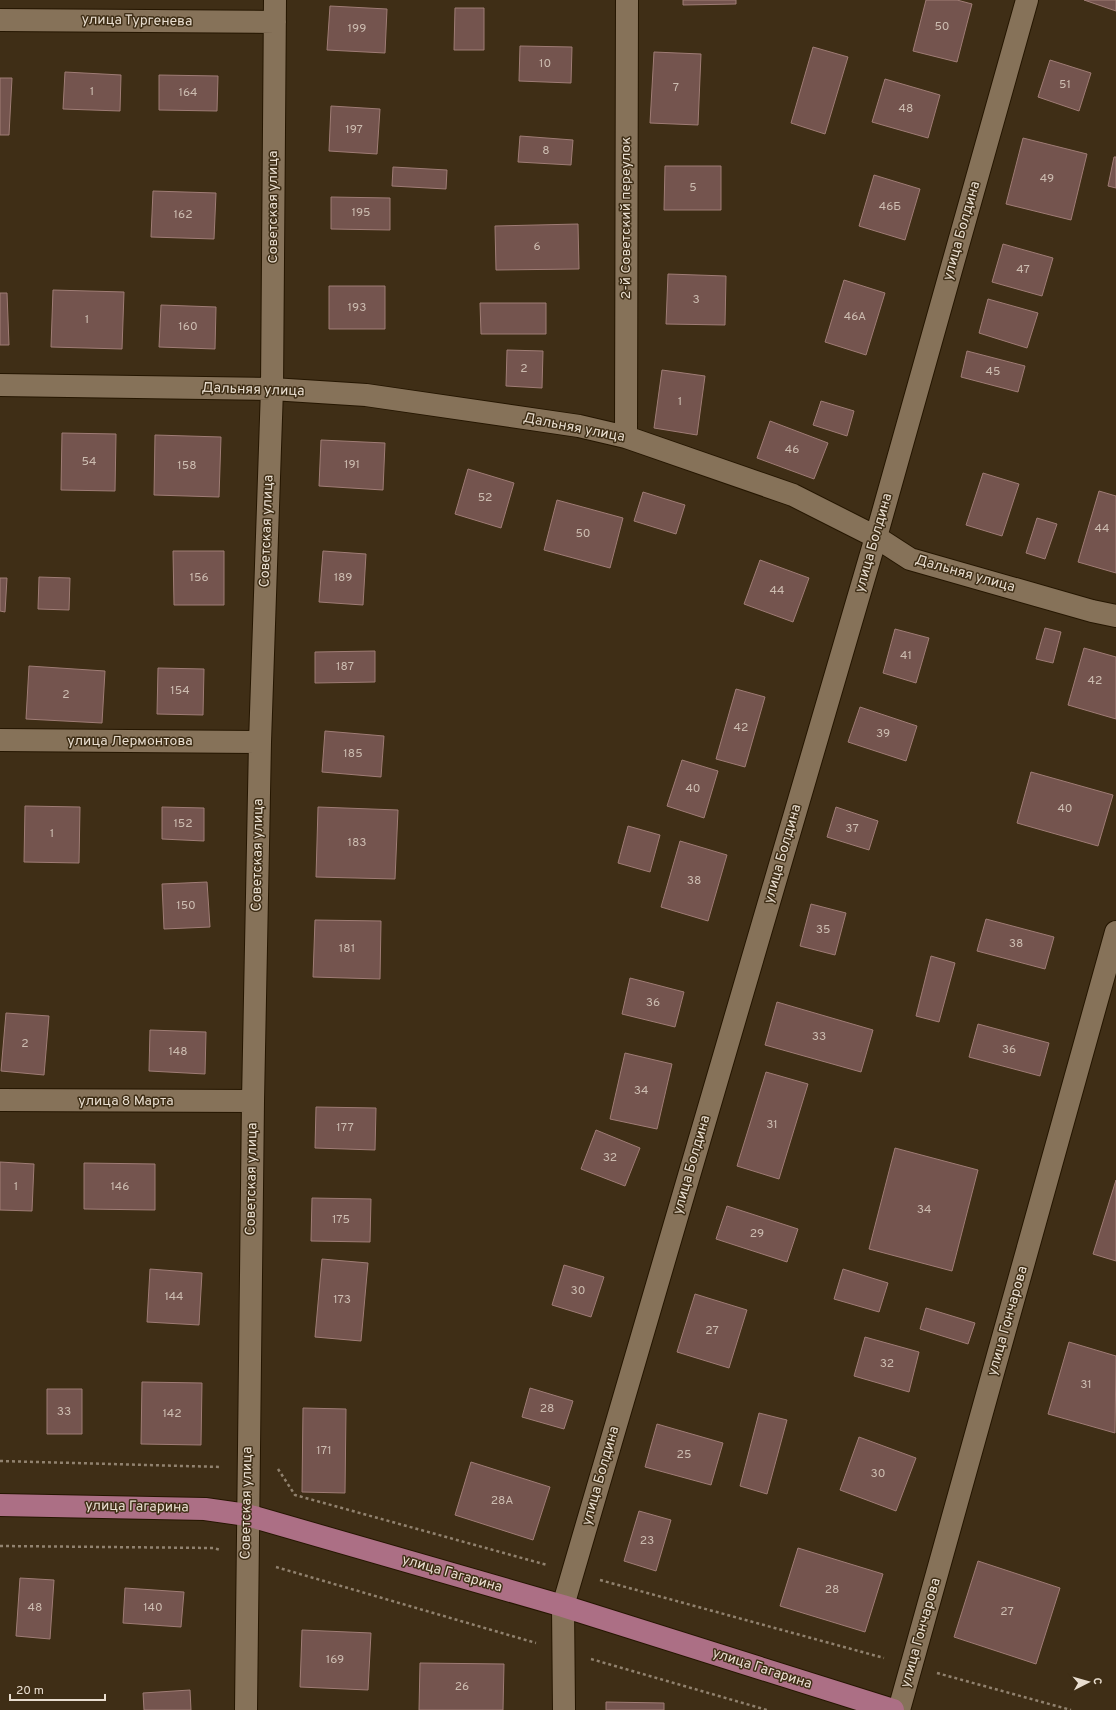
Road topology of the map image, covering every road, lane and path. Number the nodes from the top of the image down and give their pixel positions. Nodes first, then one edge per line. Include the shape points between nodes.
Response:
1 (275, 0) edge
2 (627, 0) edge
3 (1027, 0) edge
4 (0, 20) edge
5 (274, 22) junction
6 (0, 385) edge
7 (272, 389) junction
8 (626, 437) junction
9 (876, 537) junction
10 (1116, 616) edge
11 (0, 740) edge
12 (260, 742) junction
13 (1116, 932) edge
14 (0, 1100) edge
15 (253, 1102) junction
16 (0, 1461) edge
17 (248, 1467) junction
18 (0, 1505) edge
19 (247, 1515) junction
20 (0, 1546) edge
21 (247, 1558) junction
22 (573, 1572) junction
23 (563, 1606) junction
24 (563, 1651) junction
25 (912, 1666) junction
26 (246, 1710) edge
27 (564, 1710) edge
28 (767, 1710) edge
29 (893, 1710) edge
30 (900, 1710) edge
31 (1071, 1710) edge

1 - 5 street, Советская улица
2 - 8 street, 2-й Советский переулок
3 - 9 street, улица Болдина
4 - 5 street, улица Тургенева
5 - 7 street, Советская улица
6 - 7 street, Дальняя улица
7 - 8 street, Дальняя улица via 366,395 579,426
7 - 12 street, Советская улица
8 - 9 street, Дальняя улица via 793,495
9 - 10 street, Дальняя улица via 910,559
9 - 22 street, улица Болдина
11 - 12 street, улица Лермонтова
12 - 15 street, Советская улица
13 - 25 street, улица Гончарова
14 - 15 street, улица 8 Марта
15 - 17 street, Советская улица
16 - 17 path
17 - 19 street, Советская улица
17 - 22 path via 277,1468 295,1495
18 - 19 main road, улица Гагарина via 205,1508
19 - 21 street, Советская улица
19 - 23 main road, улица Гагарина
20 - 21 path via 213,1548
21 - 24 path
21 - 26 street, Советская улица
22 - 23 street, улица Болдина
22 - 25 path
23 - 24 street, улица Болдина
23 - 29 main road, улица Гагарина
24 - 27 street, улица Болдина
24 - 28 path
25 - 30 street, улица Гончарова
25 - 31 path

